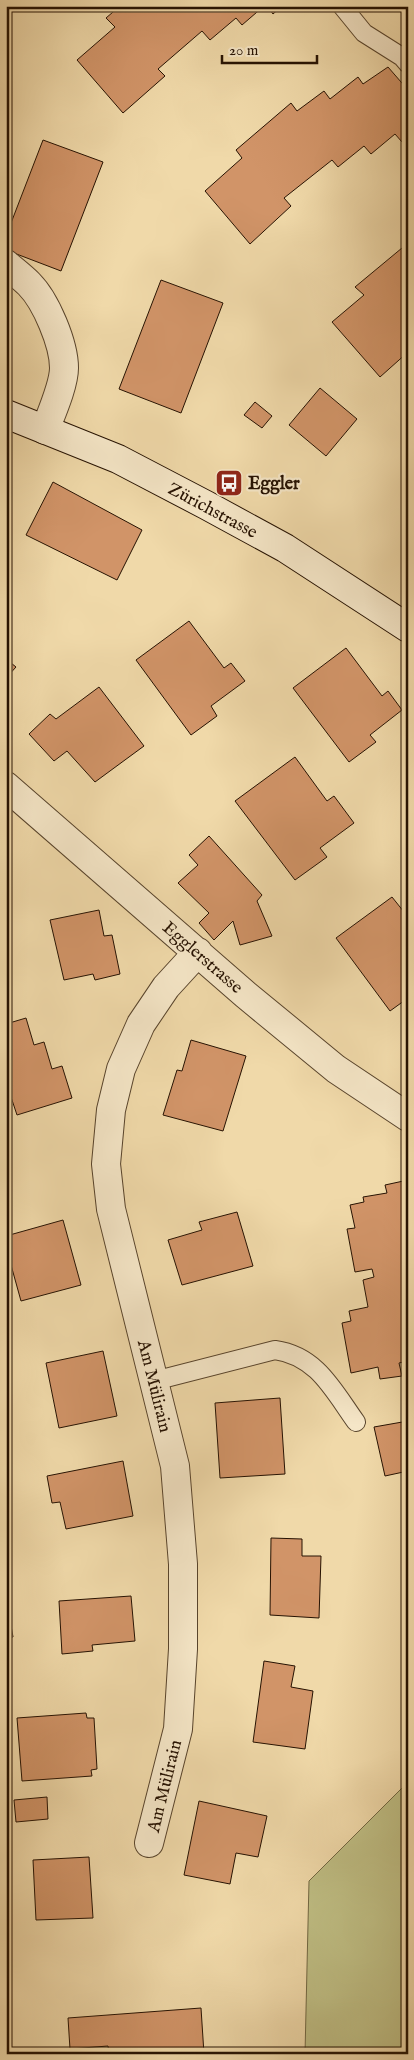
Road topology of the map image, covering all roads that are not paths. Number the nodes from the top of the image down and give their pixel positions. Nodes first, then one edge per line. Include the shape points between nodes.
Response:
1 (342, 6) edge
2 (408, 64) edge
3 (6, 264) edge
4 (6, 414) edge
5 (45, 430) junction
6 (408, 628) edge
7 (6, 786) edge
8 (198, 952) junction
9 (408, 1117) edge
10 (154, 1381) junction
11 (356, 1422) dead end
12 (149, 1843) dead end

1 - 2 lane via 364,34
3 - 5 street via 31,286 52,318 59,342 64,368 56,403
4 - 5 street, Zürichstrasse
5 - 6 street, Zürichstrasse via 118,459 285,548
7 - 8 street, Egglerstrasse
8 - 9 street, Egglerstrasse via 336,1069
8 - 10 street, Am Mülirain via 166,987 141,1024 122,1069 111,1110 106,1164 112,1210
10 - 11 lane via 275,1350 291,1352 308,1362 327,1382
10 - 12 street, Am Mülirain via 175,1466 183,1564 183,1649 178,1729

